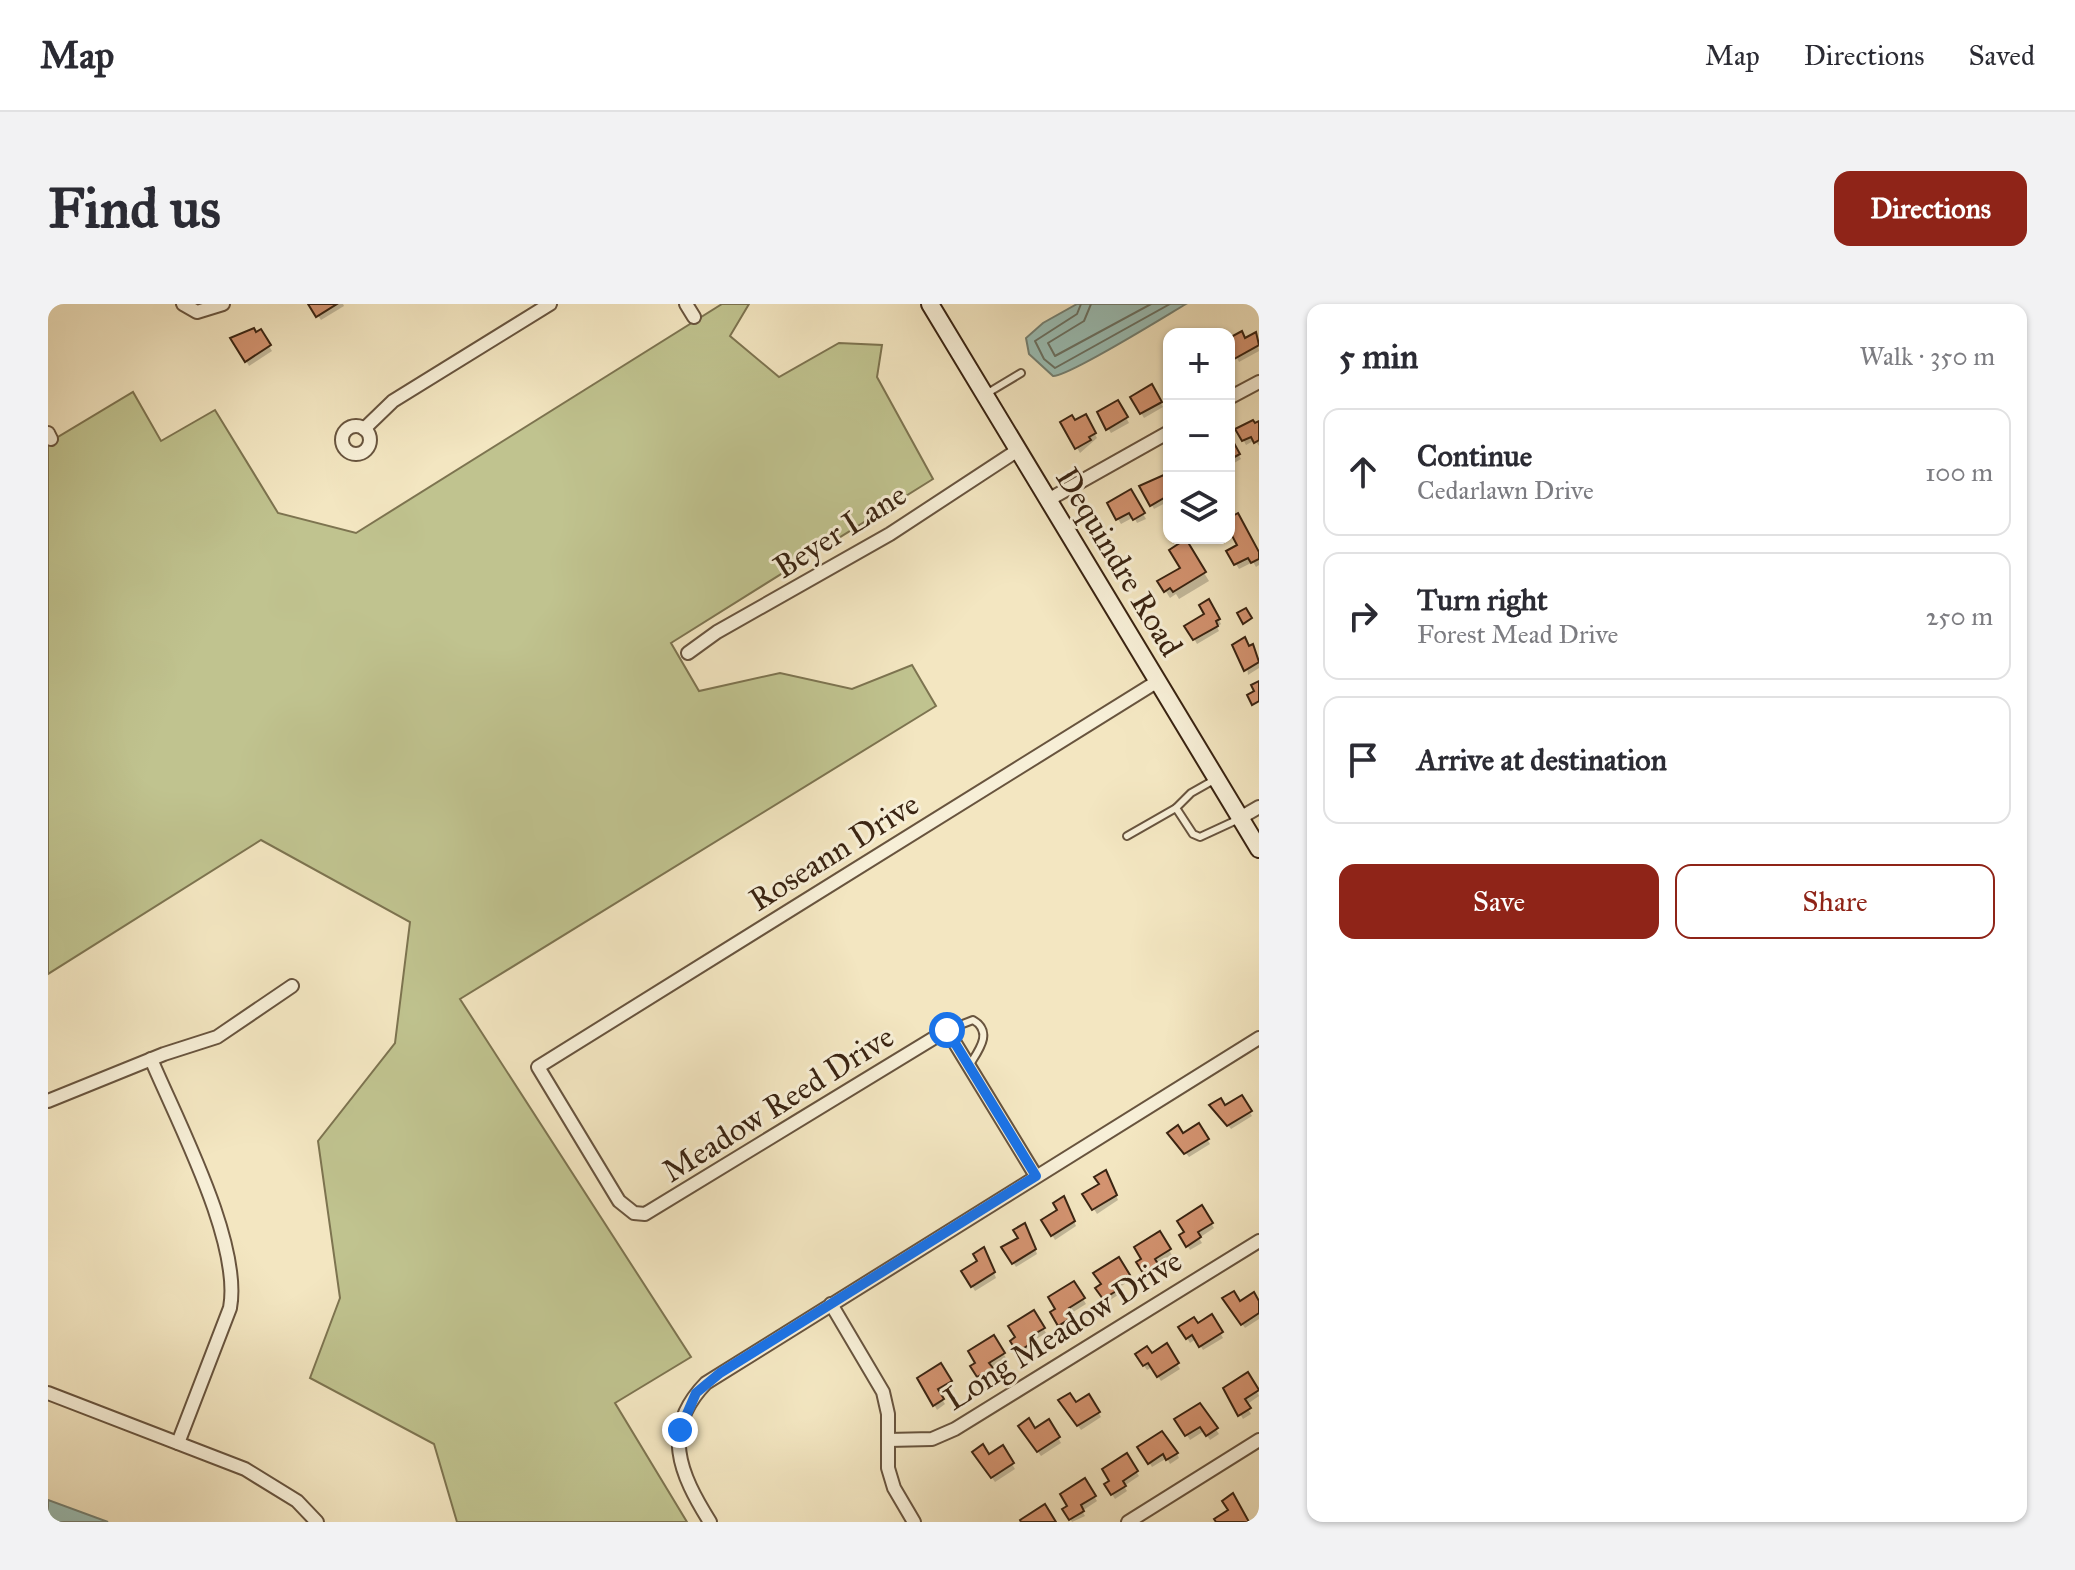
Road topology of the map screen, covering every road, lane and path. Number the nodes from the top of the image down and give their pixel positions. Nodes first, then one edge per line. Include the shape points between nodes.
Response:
1 (183, 304) edge
2 (223, 304) edge
3 (550, 304) edge
4 (686, 304) edge
5 (930, 304) edge
6 (694, 317) dead end
7 (1021, 373) dead end
8 (1259, 382) edge
9 (985, 394) junction
10 (1235, 395) edge
11 (364, 429) dead end
12 (1163, 435) edge
13 (1018, 450) junction
14 (1048, 500) junction
15 (688, 653) dead end
16 (1158, 681) junction
17 (1217, 778) junction
18 (1259, 807) edge
19 (1176, 808) junction
20 (1240, 818) junction
21 (1127, 836) dead end
22 (1259, 849) edge
23 (292, 986) dead end
24 (947, 1030) junction
25 (1259, 1038) edge
26 (151, 1059) junction
27 (969, 1066) junction
28 (48, 1101) edge
29 (1036, 1176) junction
30 (634, 1213) joint
31 (1259, 1241) edge
32 (831, 1304) junction
33 (48, 1393) edge
34 (888, 1440) junction
35 (1259, 1440) edge
36 (178, 1443) junction
37 (317, 1522) edge
38 (710, 1522) edge
39 (914, 1522) edge
40 (1128, 1522) edge

1 - 2 street via 197,312
3 - 11 street via 393,401
4 - 6 street
5 - 9 main road, Dequindre Road
7 - 9 lane
8 - 10 street
9 - 13 main road, Dequindre Road
12 - 14 street
13 - 14 main road, Dequindre Road
13 - 15 street, Beyer Lane via 890,534
14 - 16 main road, Dequindre Road
16 - 17 main road, Dequindre Road
16 - 30 street, Roseann Drive via 538,1067 619,1201
17 - 19 lane
17 - 20 main road, Dequindre Road
18 - 20 street
19 - 20 lane via 1200,837
19 - 21 lane
20 - 22 main road, Dequindre Road
23 - 26 street via 217,1037
24 - 27 street
24 - 27 lane via 973,1020 983,1030
24 - 30 street, Meadow Reed Drive via 656,1210
25 - 29 street
26 - 28 street
26 - 36 street via 214,1211 232,1285 230,1308
27 - 29 street
29 - 32 street
31 - 34 street, Long Meadow Drive via 955,1429 932,1439
32 - 34 street via 883,1392
32 - 38 street via 720,1373 689,1405 680,1430 679,1456 686,1481
33 - 36 street
34 - 39 street via 891,1478
35 - 40 street
36 - 37 street via 263,1478

